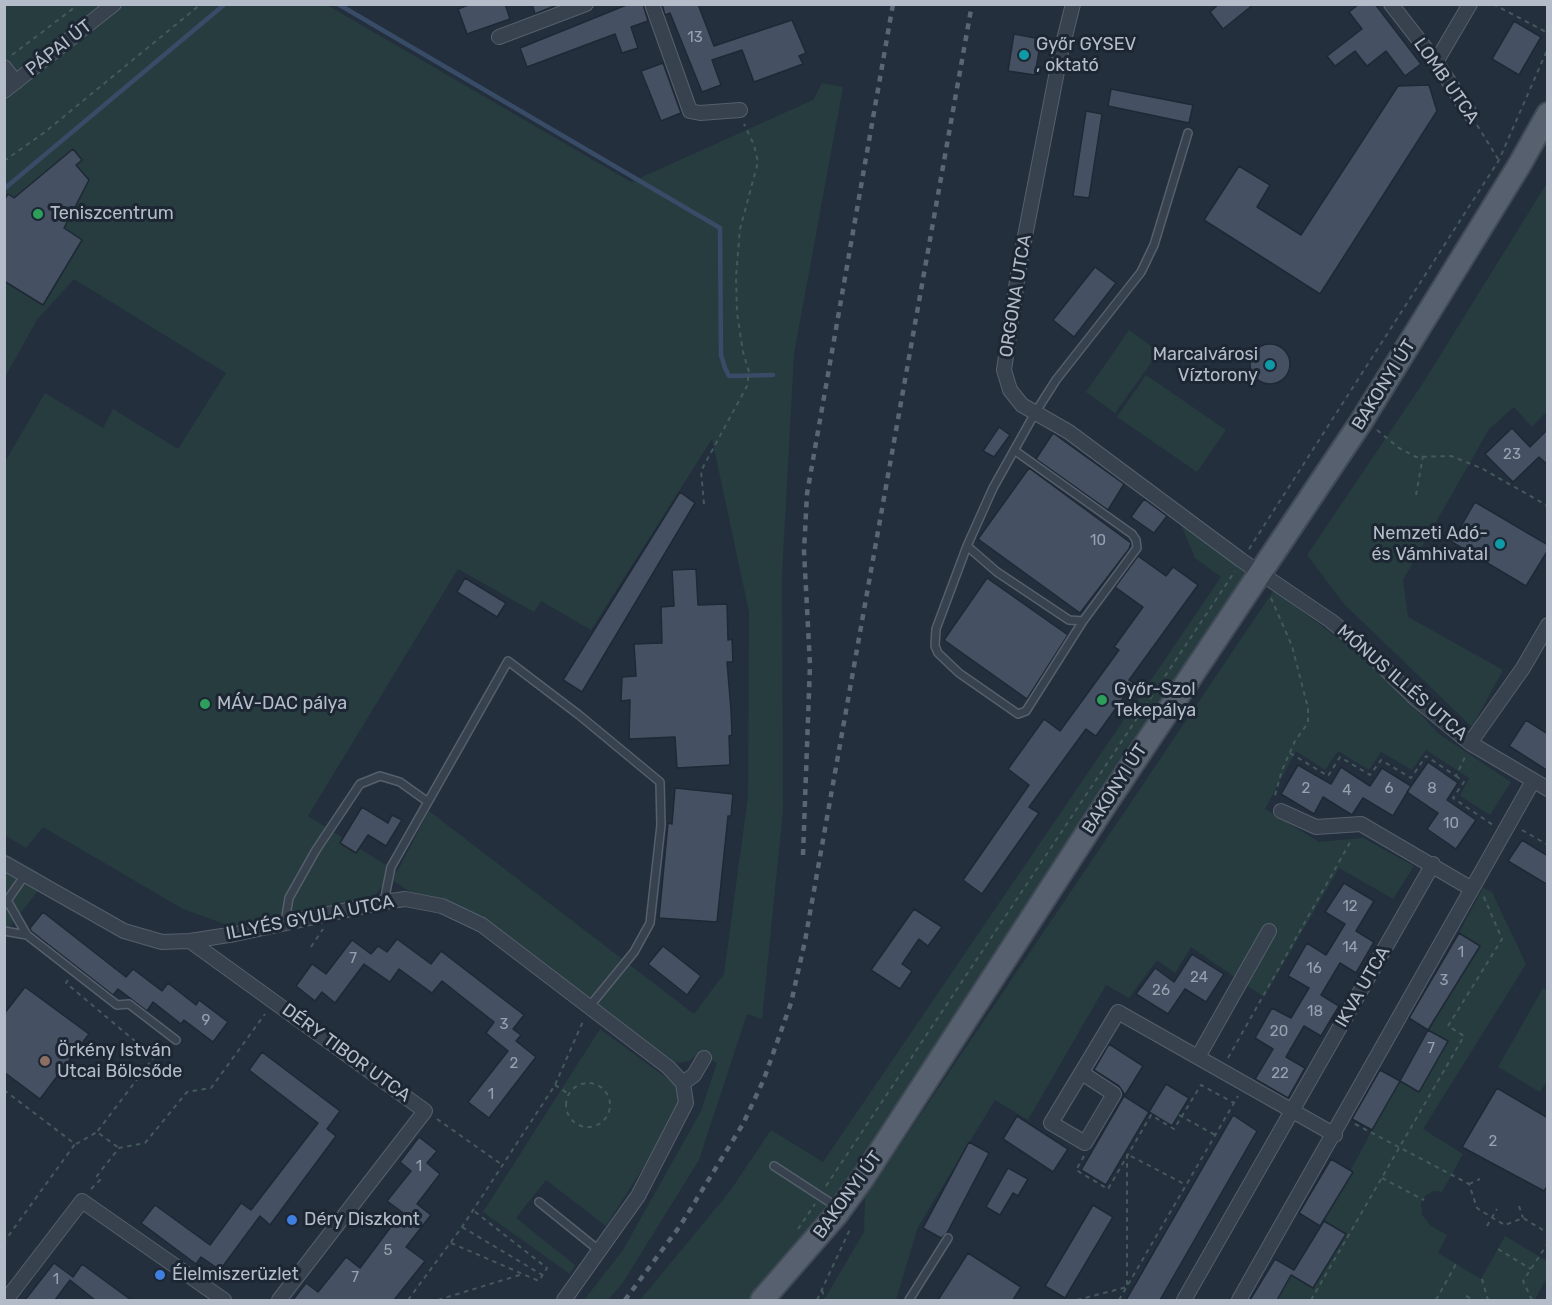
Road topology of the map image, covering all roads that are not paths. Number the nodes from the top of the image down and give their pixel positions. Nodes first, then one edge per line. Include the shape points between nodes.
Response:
1 (114, 4) edge
2 (586, 4) edge
3 (652, 4) edge
4 (1073, 4) edge
5 (1391, 4) edge
6 (1470, 4) edge
7 (499, 37) dead end
8 (1436, 62) junction
9 (4, 67) edge
10 (16, 82) junction
11 (4, 91) edge
12 (740, 110) road end
13 (1548, 114) edge
14 (1471, 115) road end
15 (1188, 133) dead end
16 (1035, 413) junction
17 (1014, 450) junction
18 (967, 546) junction
19 (1251, 566) junction
20 (1083, 621) junction
21 (1548, 625) edge
22 (1470, 743) junction
23 (1533, 781) junction
24 (1548, 789) edge
25 (428, 802) junction
26 (1281, 811) road end
27 (4, 863) edge
28 (1433, 864) junction
29 (25, 875) junction
30 (1472, 889) junction
31 (384, 902) junction
32 (6, 904) edge
33 (285, 922) junction
34 (4, 931) edge
35 (1269, 932) dead end
36 (27, 934) junction
37 (190, 942) junction
38 (589, 1006) junction
39 (176, 1040) dead end
40 (1198, 1057) junction
41 (704, 1058) dead end
42 (1082, 1073) junction
43 (683, 1083) junction
44 (1293, 1110) junction
45 (1335, 1135) junction
46 (774, 1166) dead end
47 (539, 1202) dead end
48 (838, 1212) junction
49 (948, 1238) dead end
50 (601, 1252) junction
51 (6, 1300) edge
52 (224, 1300) edge
53 (279, 1300) edge
54 (564, 1300) edge
55 (762, 1300) edge
56 (909, 1300) edge
57 (1184, 1300) edge
58 (1239, 1300) edge

1 - 10 street, PÁPAI ÚT
2 - 7 street
3 - 12 street via 690,111
4 - 16 street, ORGONA UTCA via 1037,173 1004,370 1010,390
5 - 8 street, LOMB UTCA
6 - 8 street
8 - 14 street, LOMB UTCA
9 - 10 street
10 - 11 street, PÁPAI ÚT
13 - 19 main road, BAKONYI ÚT via 1361,422
15 - 16 lane via 1154,245 1141,272 1056,380
16 - 17 lane
16 - 19 street, ORGONA UTCA via 1070,432
17 - 18 lane
17 - 20 lane via 1136,540 1137,548
18 - 20 lane via 997,572 1069,620
18 - 20 lane via 936,629 935,646 959,673 1018,714 1026,711
19 - 22 street, MÓNUS ILLÉS UTCA via 1331,621
19 - 48 main road, BAKONYI ÚT
21 - 22 street
22 - 23 street, MÓNUS ILLÉS UTCA
23 - 24 street, MÓNUS ILLÉS UTCA
23 - 30 street
25 - 31 lane via 391,867
25 - 33 lane via 400,782 380,777 360,784 289,898
25 - 38 lane via 508,661 660,782 661,825 650,923 634,952
26 - 28 street via 1316,828 1361,824
27 - 29 street, ILLYÉS GYULA UTCA
28 - 30 street
28 - 44 street, IKVA UTCA
29 - 32 lane
29 - 37 street, ILLYÉS GYULA UTCA via 124,931 162,942
30 - 45 street
31 - 33 street, ILLYÉS GYULA UTCA
31 - 38 street, ILLYÉS GYULA UTCA via 405,899 462,914
32 - 36 lane
33 - 37 street, ILLYÉS GYULA UTCA
34 - 36 lane
35 - 40 street
36 - 39 lane via 117,1005 129,1004
37 - 53 street, DÉRY TIBOR UTCA via 424,1111
38 - 43 street, ILLYÉS GYULA UTCA
40 - 42 street via 1118,1012
40 - 44 street
41 - 43 street via 694,1075
42 - 42 street via 1051,1123 1084,1143 1114,1094
43 - 50 street via 686,1103 672,1133 638,1196
44 - 45 street
44 - 57 street, IKVA UTCA
45 - 58 street
46 - 48 lane
47 - 50 lane
48 - 55 main road, BAKONYI ÚT
49 - 56 lane
50 - 54 street
51 - 52 street via 82,1201

